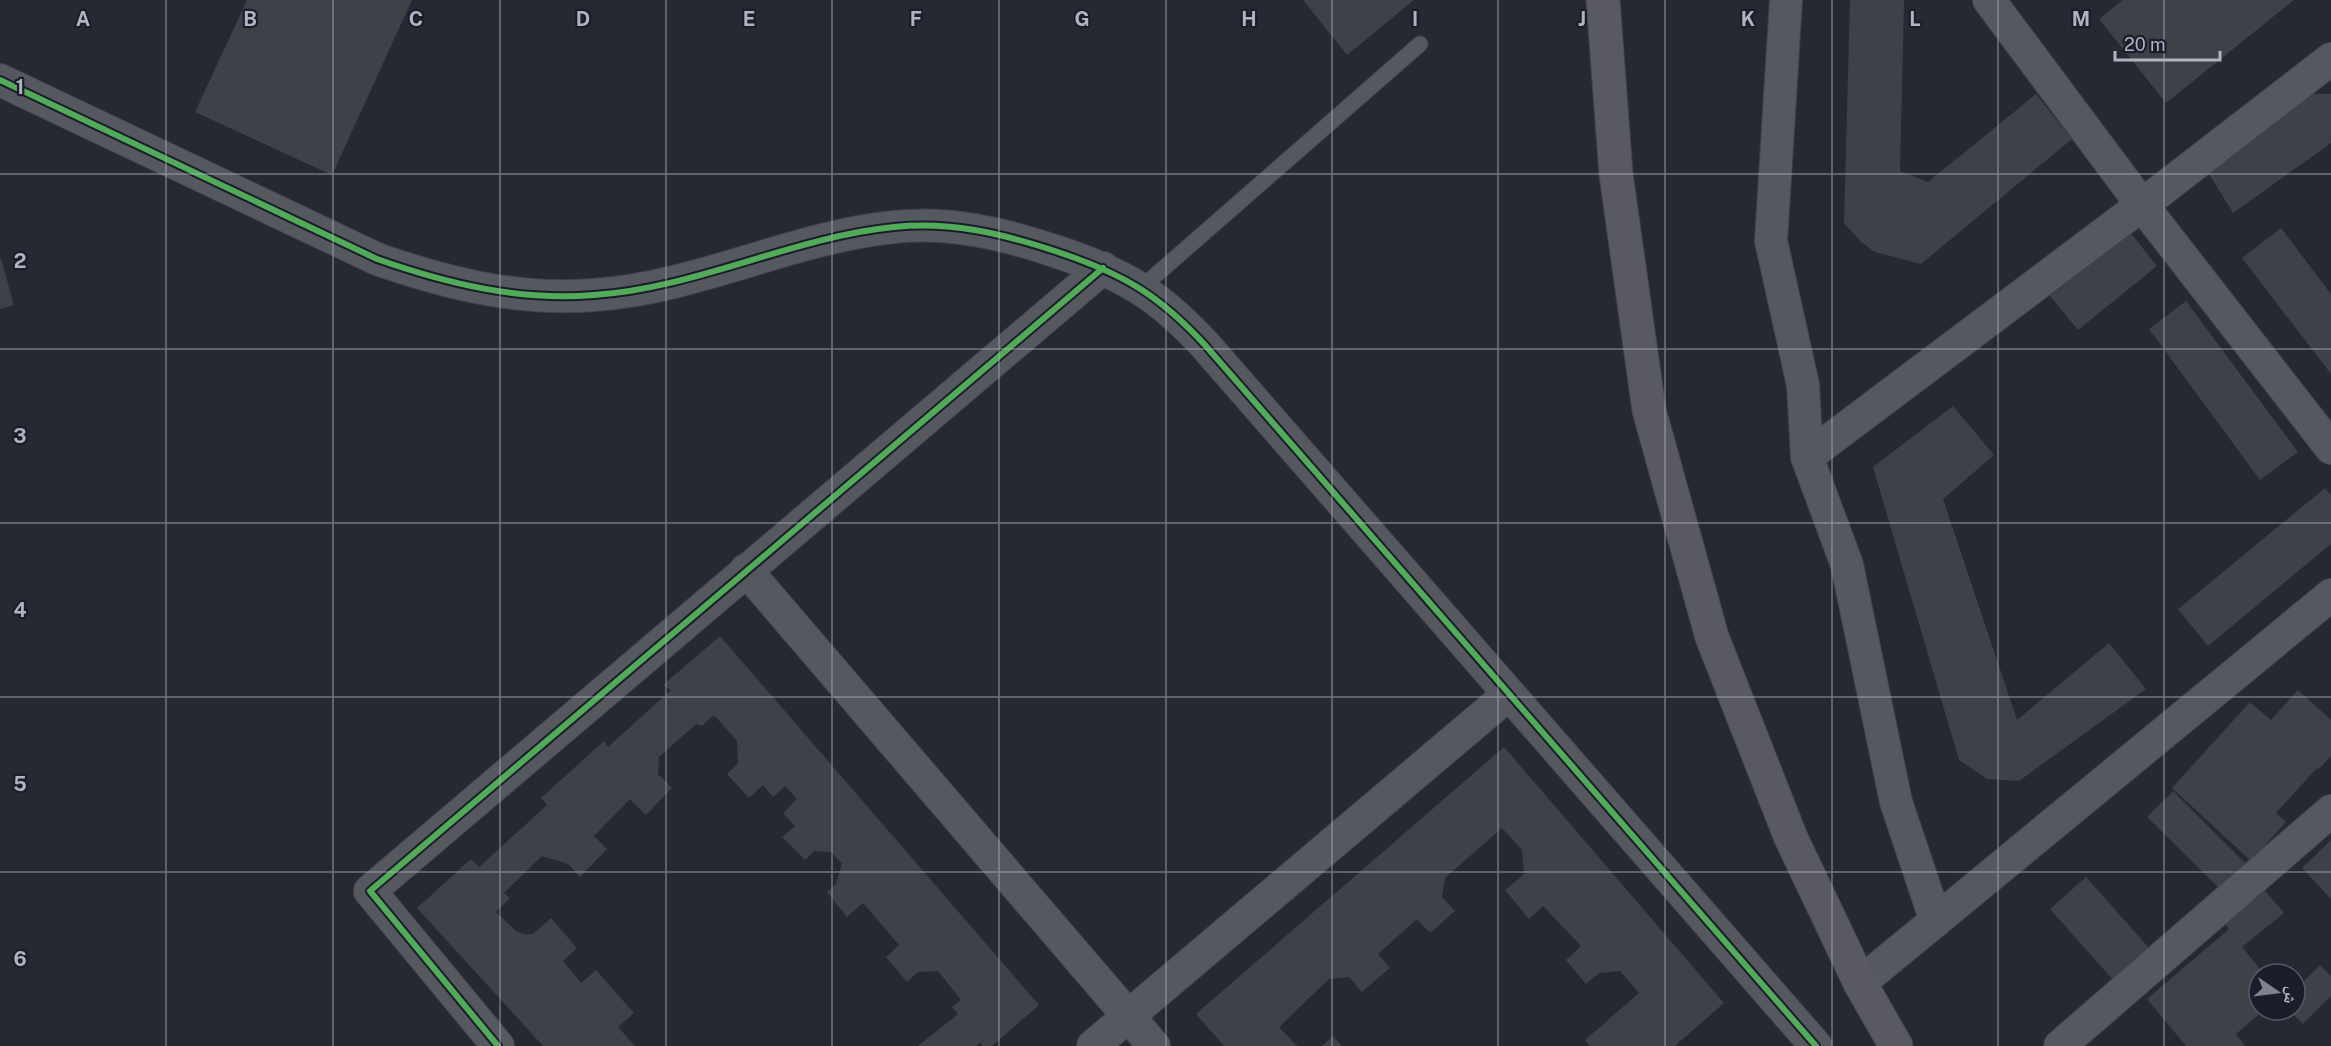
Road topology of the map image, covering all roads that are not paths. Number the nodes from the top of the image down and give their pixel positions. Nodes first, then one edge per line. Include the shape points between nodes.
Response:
1 (1603, 0) edge
2 (1786, 0) edge
3 (1989, 0) edge
4 (1420, 44) dead end
5 (2331, 60) edge
6 (0, 81) edge
7 (2142, 205) junction
8 (1103, 268) junction
9 (1141, 288) junction
10 (2331, 448) edge
11 (1807, 457) junction
12 (746, 570) junction
13 (2331, 595) edge
14 (1509, 694) junction
15 (2331, 811) edge
16 (1936, 921) junction
17 (1860, 983) junction
18 (1127, 1016) junction
19 (498, 1046) edge
20 (1094, 1046) edge
21 (1154, 1046) edge
22 (1815, 1046) edge
23 (1896, 1046) edge
24 (2060, 1046) edge

1 - 17 main road via 1616,174 1649,410 1712,637 1791,838
2 - 11 street via 1771,241 1803,385
3 - 7 street
4 - 9 lane
5 - 7 street
6 - 8 street via 377,259 462,286 550,296 639,290 861,232 928,226 994,232
7 - 10 street
7 - 11 street
8 - 9 street
8 - 12 street
9 - 14 street via 1205,345
11 - 16 street via 1847,565 1896,802
12 - 18 street
12 - 19 street via 370,891
13 - 16 street
14 - 18 street
14 - 22 street
15 - 24 street
16 - 17 street
17 - 23 main road
18 - 20 street
18 - 21 street

